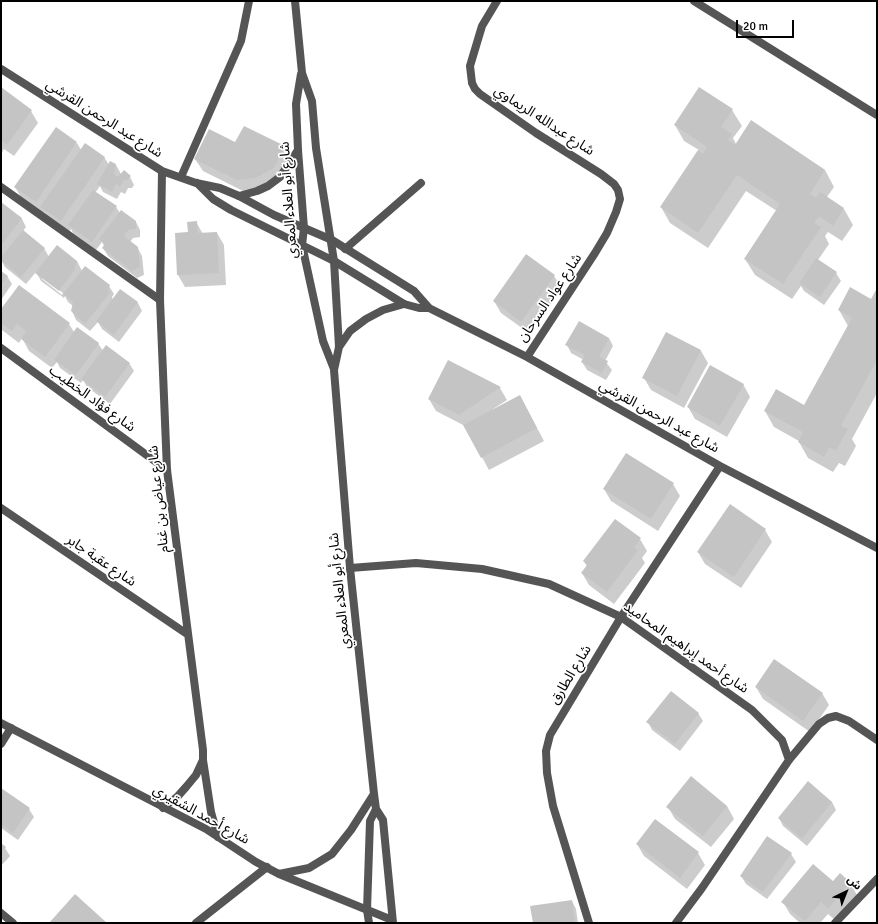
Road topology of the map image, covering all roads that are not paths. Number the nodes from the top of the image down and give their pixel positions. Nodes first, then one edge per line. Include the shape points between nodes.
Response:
1 (249, 1) edge
2 (295, 1) edge
3 (497, 1) edge
4 (694, 1) edge
5 (1, 69) edge
6 (302, 73) junction
7 (877, 115) edge
8 (298, 150) junction
9 (162, 171) junction
10 (181, 177) junction
11 (196, 182) junction
12 (421, 183) dead end
13 (1, 186) edge
14 (239, 196) junction
15 (304, 228) junction
16 (332, 240) junction
17 (302, 245) junction
18 (345, 249) junction
19 (596, 253) joint
20 (334, 261) junction
21 (160, 300) junction
22 (404, 304) junction
23 (429, 308) junction
24 (339, 347) junction
25 (1, 348) edge
26 (527, 357) junction
27 (334, 370) junction
28 (720, 466) junction
29 (167, 470) junction
30 (1, 508) edge
31 (877, 548) edge
32 (350, 568) junction
33 (621, 617) junction
34 (187, 634) junction
35 (1, 723) edge
36 (11, 728) junction
37 (877, 740) edge
38 (1, 744) edge
39 (203, 760) junction
40 (789, 760) junction
41 (374, 794) junction
42 (163, 808) junction
43 (376, 809) junction
44 (218, 837) junction
45 (267, 867) junction
46 (279, 874) junction
47 (877, 879) edge
48 (367, 910) junction
49 (1, 913) edge
50 (392, 922) edge
51 (13, 923) edge
52 (196, 923) edge
53 (369, 923) edge
54 (589, 923) edge
55 (676, 923) edge
56 (835, 923) edge

1 - 10 street via 241,41
2 - 6 street, شارع أبو العلاء المعري
3 - 19 street, شارع عبدالله الريماوي via 482,26 470,66 472,83 480,94 614,184 620,199
4 - 7 street
5 - 9 street, شارع عبد الرحمن القرشي
6 - 8 street, شارع أبو العلاء المعري via 296,104
6 - 16 street, شارع أبو العلاء المعري via 312,101 316,148
8 - 14 street via 280,177 268,186
8 - 15 street, شارع أبو العلاء المعري
9 - 10 street, شارع عبد الرحمن القرشي
9 - 21 street, شارع عياض بن غنام
10 - 11 street, شارع عبد الرحمن القرشي
11 - 14 street, شارع عبد الرحمن القرشي
11 - 17 street, شارع عبد الرحمن القرشي via 213,199 231,210
12 - 18 street
13 - 21 street
14 - 15 street, شارع عبد الرحمن القرشي
15 - 16 street, شارع عبد الرحمن القرشي
15 - 17 street, شارع أبو العلاء المعري
16 - 18 street, شارع عبد الرحمن القرشي
16 - 20 street, شارع أبو العلاء المعري
17 - 20 street, شارع عبد الرحمن القرشي
17 - 27 street, شارع أبو العلاء المعري via 323,341
18 - 23 street, شارع عبد الرحمن القرشي via 414,291
19 - 26 street, شارع عواد السرحان
20 - 22 street, شارع عبد الرحمن القرشي
20 - 24 street, شارع أبو العلاء المعري
21 - 29 street, شارع عياض بن غنام
22 - 23 street, شارع عبد الرحمن القرشي
22 - 24 street via 383,310 366,319 350,331
23 - 26 street, شارع عبد الرحمن القرشي
24 - 27 street, شارع أبو العلاء المعري
25 - 29 street, شارع فؤاد الخطيب
26 - 28 street, شارع عبد الرحمن القرشي
27 - 32 street, شارع أبو العلاء المعري
28 - 31 street, شارع عبد الرحمن القرشي
28 - 33 street, شارع الطارق
29 - 34 street, شارع عياض بن غنام
30 - 34 street, شارع عقبة جابر
32 - 33 street, شارع أحمد إبراهيم المحاميد via 416,563 482,569 548,584
32 - 41 street, شارع أبو العلاء المعري
33 - 40 street, شارع أحمد إبراهيم المحاميد via 752,710 782,740
33 - 54 street, شارع الطارق via 556,724 546,751 553,806
34 - 39 street, شارع عياض بن غنام
35 - 36 street, شارع أحمد الشقيري
36 - 38 street
36 - 42 street, شارع أحمد الشقيري
37 - 40 street via 849,721 836,716 819,724
39 - 42 street via 196,775 178,796
39 - 44 street, شارع عياض بن غنام via 210,807
40 - 55 street
41 - 43 street, شارع أبو العلاء المعري
41 - 46 street via 332,854 309,868
42 - 44 street, شارع أحمد الشقيري
43 - 48 street, شارع أبو العلاء المعري via 370,821
43 - 50 street, شارع أبو العلاء المعري via 383,820
44 - 45 street, شارع أحمد الشقيري
45 - 46 street, شارع أحمد الشقيري
45 - 52 street
46 - 48 street, شارع أحمد الشقيري
47 - 56 street
48 - 50 street, شارع أحمد الشقيري
48 - 53 street, شارع أبو العلاء المعري
49 - 51 street

